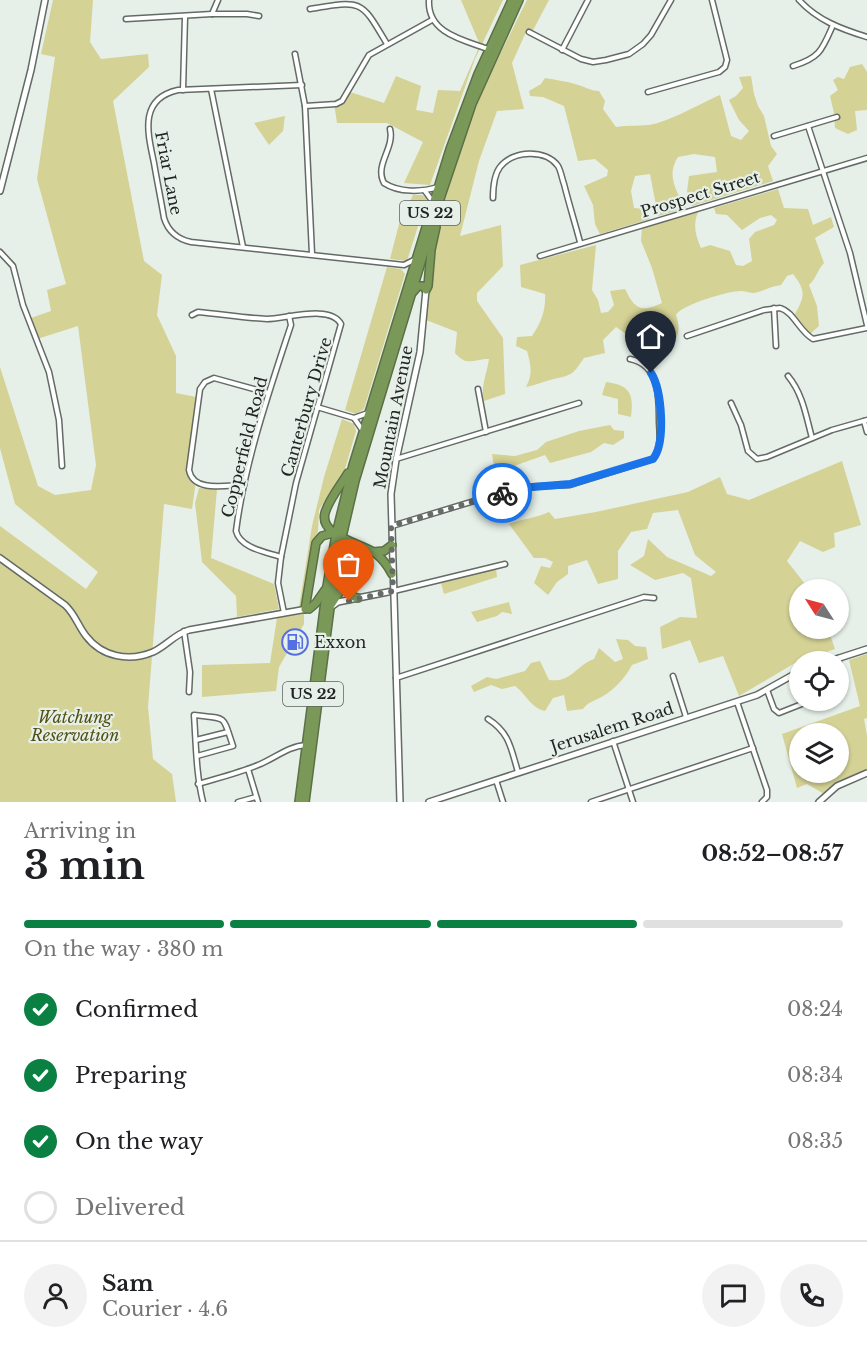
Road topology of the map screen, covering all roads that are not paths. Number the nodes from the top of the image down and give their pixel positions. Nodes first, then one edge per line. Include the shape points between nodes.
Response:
1 (45, 0) edge
2 (218, 0) edge
3 (429, 0) edge
4 (512, 0) edge
5 (519, 0) edge
6 (588, 0) edge
7 (670, 0) edge
8 (712, 0) edge
9 (799, 0) edge
10 (310, 9) dead end
11 (212, 14) junction
12 (259, 16) dead end
13 (184, 17) junction
14 (126, 19) dead end
15 (432, 20) junction
16 (833, 25) junction
17 (529, 32) dead end
18 (867, 37) edge
19 (387, 44) junction
20 (489, 50) junction
21 (562, 50) junction
22 (295, 54) dead end
23 (794, 66) dead end
24 (302, 85) junction
25 (211, 89) junction
26 (183, 90) junction
27 (648, 92) dead end
28 (305, 106) junction
29 (837, 117) dead end
30 (808, 126) junction
31 (390, 129) dead end
32 (775, 135) dead end
33 (867, 158) edge
34 (823, 170) junction
35 (438, 187) junction
36 (0, 188) edge
37 (425, 191) junction
38 (441, 196) junction
39 (493, 198) dead end
40 (434, 202) junction
41 (580, 243) junction
42 (243, 247) junction
43 (0, 252) edge
44 (312, 254) junction
45 (540, 256) dead end
46 (416, 260) junction
47 (404, 265) junction
48 (411, 275) junction
49 (426, 290) junction
50 (411, 297) junction
51 (774, 308) junction
52 (192, 315) dead end
53 (289, 316) junction
54 (867, 326) edge
55 (687, 336) dead end
56 (776, 346) dead end
57 (630, 359) dead end
58 (788, 376) dead end
59 (478, 389) dead end
60 (269, 393) junction
61 (579, 403) dead end
62 (731, 403) dead end
63 (317, 407) junction
64 (369, 412) junction
65 (354, 418) junction
66 (866, 421) edge
67 (363, 431) junction
68 (486, 432) junction
69 (867, 432) edge
70 (812, 438) junction
71 (396, 459) junction
72 (353, 465) junction
73 (62, 466) dead end
74 (244, 486) junction
75 (391, 526) junction
76 (337, 534) junction
77 (392, 545) junction
78 (373, 552) junction
79 (336, 554) junction
80 (281, 557) junction
81 (0, 558) edge
82 (504, 564) dead end
83 (392, 574) junction
84 (350, 578) junction
85 (327, 586) junction
86 (393, 591) junction
87 (358, 598) junction
88 (654, 598) dead end
89 (330, 608) junction
90 (307, 609) junction
91 (284, 613) junction
92 (322, 623) junction
93 (184, 631) junction
94 (867, 649) edge
95 (849, 655) edge
96 (673, 676) dead end
97 (789, 676) edge
98 (396, 678) junction
99 (767, 689) junction
100 (189, 692) dead end
101 (737, 701) junction
102 (789, 708) edge
103 (686, 717) junction
104 (488, 719) dead end
105 (228, 732) junction
106 (196, 740) junction
107 (613, 741) junction
108 (306, 745) junction
109 (753, 748) junction
110 (197, 756) junction
111 (248, 769) junction
112 (518, 772) junction
113 (867, 773) edge
114 (496, 780) junction
115 (198, 784) junction
116 (629, 789) junction
117 (257, 800) edge
118 (819, 801) edge
119 (203, 802) edge
120 (238, 802) edge
121 (299, 802) edge
122 (305, 802) edge
123 (400, 802) edge
124 (429, 802) edge
125 (503, 802) edge
126 (591, 802) edge
127 (633, 802) edge
128 (762, 802) edge

1 - 36 street
2 - 11 street
3 - 15 street
4 - 20 highway, US 22
5 - 38 highway, US 22 via 472,104
6 - 21 street
7 - 21 street via 647,39 629,54 593,62
8 - 27 street via 727,60 725,67
9 - 16 street
10 - 19 street via 344,1 360,3
11 - 12 street
11 - 13 street
13 - 14 street
13 - 26 street
15 - 19 street
15 - 20 street via 446,33
16 - 18 street
16 - 23 street via 812,61
17 - 21 street
19 - 28 street via 369,55 339,102
20 - 35 highway, US 22
22 - 24 street
24 - 25 street, Friar Lane
24 - 28 street
25 - 26 street, Friar Lane
25 - 42 street
26 - 42 street, Friar Lane via 158,100 147,128 166,224 179,238 190,242
28 - 44 street
29 - 30 street
30 - 32 street
30 - 34 street
31 - 37 street via 392,138 381,169 382,180 393,188
33 - 34 street, Prospect Street
34 - 41 street, Prospect Street
34 - 54 street via 850,254
35 - 37 street
35 - 40 highway, US 22
37 - 40 street
38 - 49 highway
38 - 50 highway, US 22
39 - 41 street via 496,176 506,161 526,153 545,157 559,167
40 - 46 highway, US 22
41 - 45 street, Prospect Street
42 - 44 street
43 - 73 street via 13,266 22,305 49,372 59,420
44 - 47 street
46 - 47 street
46 - 48 highway, US 22
47 - 48 street
48 - 64 highway, US 22
49 - 50 highway via 420,285
49 - 71 street, Mountain Avenue via 420,352
50 - 76 highway, US 22
51 - 54 street via 783,308 813,339
51 - 55 street
51 - 56 street
52 - 53 street, Canterbury Drive via 198,312 269,319
53 - 60 street, Copperfield Road via 291,325
53 - 63 street, Canterbury Drive via 330,315 342,324
57 - 75 street via 651,373 659,395 660,441 656,455 648,462 570,484 520,488
58 - 70 street via 802,397
59 - 68 street
60 - 74 street, Copperfield Road
60 - 74 street via 214,378 204,382 200,389 190,476 203,485
61 - 68 street
62 - 70 street via 748,451 757,459
63 - 65 street
63 - 80 street, Canterbury Drive
64 - 65 street
64 - 67 highway, US 22
65 - 67 street
66 - 69 street
66 - 70 street
67 - 72 highway, US 22
68 - 71 street
71 - 75 street, Mountain Avenue
72 - 76 highway, US 22
72 - 76 highway via 325,511 325,522
74 - 80 street, Copperfield Road via 236,528 238,538
75 - 77 street, Mountain Avenue
76 - 78 highway
76 - 79 highway, US 22
76 - 90 highway via 322,537 316,543
77 - 78 highway
77 - 83 street, Mountain Avenue
78 - 83 highway
79 - 84 highway via 345,553 352,560
79 - 85 highway, US 22
79 - 89 highway, US 22
80 - 91 street, Canterbury Drive via 278,583
81 - 93 street via 65,605 87,638 109,654 146,654
82 - 86 street
83 - 86 street, Mountain Avenue
84 - 87 highway via 349,591
84 - 89 highway
85 - 90 highway via 318,601
85 - 92 highway, US 22
86 - 87 street
86 - 98 street, Mountain Avenue
87 - 89 street
88 - 98 street via 644,597
89 - 122 highway, US 22
90 - 91 street
90 - 92 highway via 317,612
91 - 93 street
92 - 108 highway, US 22
93 - 100 street
94 - 95 street
96 - 103 street
97 - 99 street, Jerusalem Road
98 - 123 street, Mountain Avenue
99 - 101 street, Jerusalem Road
99 - 102 street via 774,709 779,712
101 - 103 street, Jerusalem Road
101 - 109 street
103 - 107 street, Jerusalem Road
104 - 112 street via 508,737
105 - 106 street
105 - 106 street via 221,718 194,715
105 - 110 street via 233,746
106 - 110 street
107 - 112 street, Jerusalem Road
107 - 116 street
108 - 111 street
108 - 121 highway, US 22
109 - 116 street
109 - 128 street via 767,794
110 - 115 street
111 - 115 street
111 - 117 street
112 - 114 street, Jerusalem Road
113 - 118 street via 837,786
114 - 124 street, Jerusalem Road
114 - 125 street
115 - 119 street
116 - 126 street
116 - 127 street
117 - 120 street

